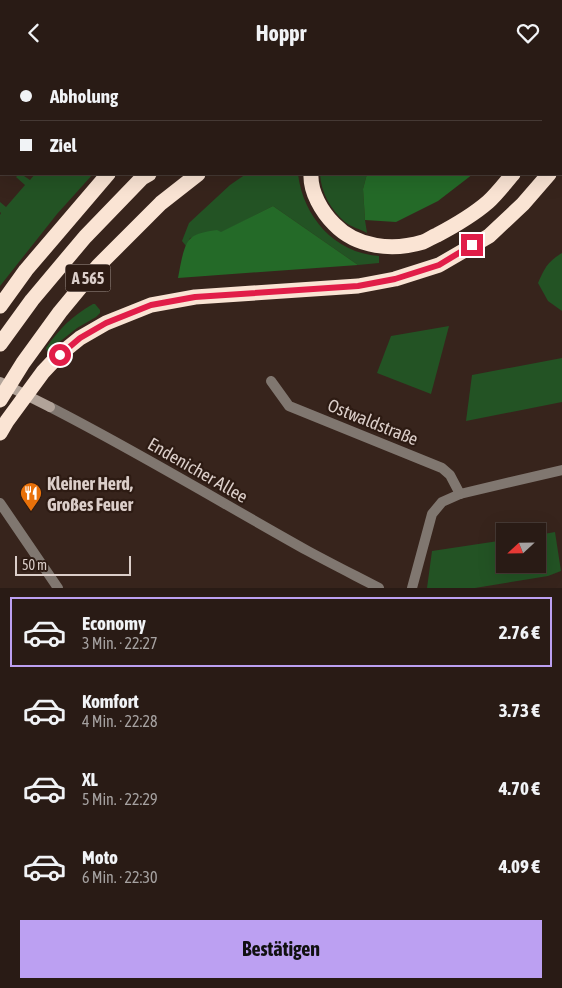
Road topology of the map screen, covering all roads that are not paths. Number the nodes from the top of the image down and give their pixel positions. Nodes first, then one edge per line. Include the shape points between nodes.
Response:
1 (107, 175) edge
2 (146, 175) edge
3 (197, 175) edge
4 (311, 175) edge
5 (512, 175) edge
6 (548, 175) edge
7 (0, 305) edge
8 (0, 344) edge
9 (271, 381) dead end
10 (0, 382) edge
11 (0, 400) edge
12 (2, 430) edge
13 (562, 470) edge
14 (460, 494) junction
15 (0, 503) edge
16 (58, 588) edge
17 (379, 588) edge
18 (412, 588) edge

1 - 7 highway
2 - 8 highway, A 565 via 85,237
3 - 11 highway, A 565 via 161,203 98,266 22,363
4 - 5 highway via 315,196 341,231 375,246 398,247 424,242 455,226 488,202
6 - 12 highway via 490,236 439,265 395,279 358,286 195,297 151,305 106,323 80,338 48,366
9 - 14 street, Ostwaldstraße via 289,405 442,468 450,475
10 - 17 street, Endenicher Allee
13 - 14 street
14 - 18 street via 442,502 432,514
15 - 16 street

